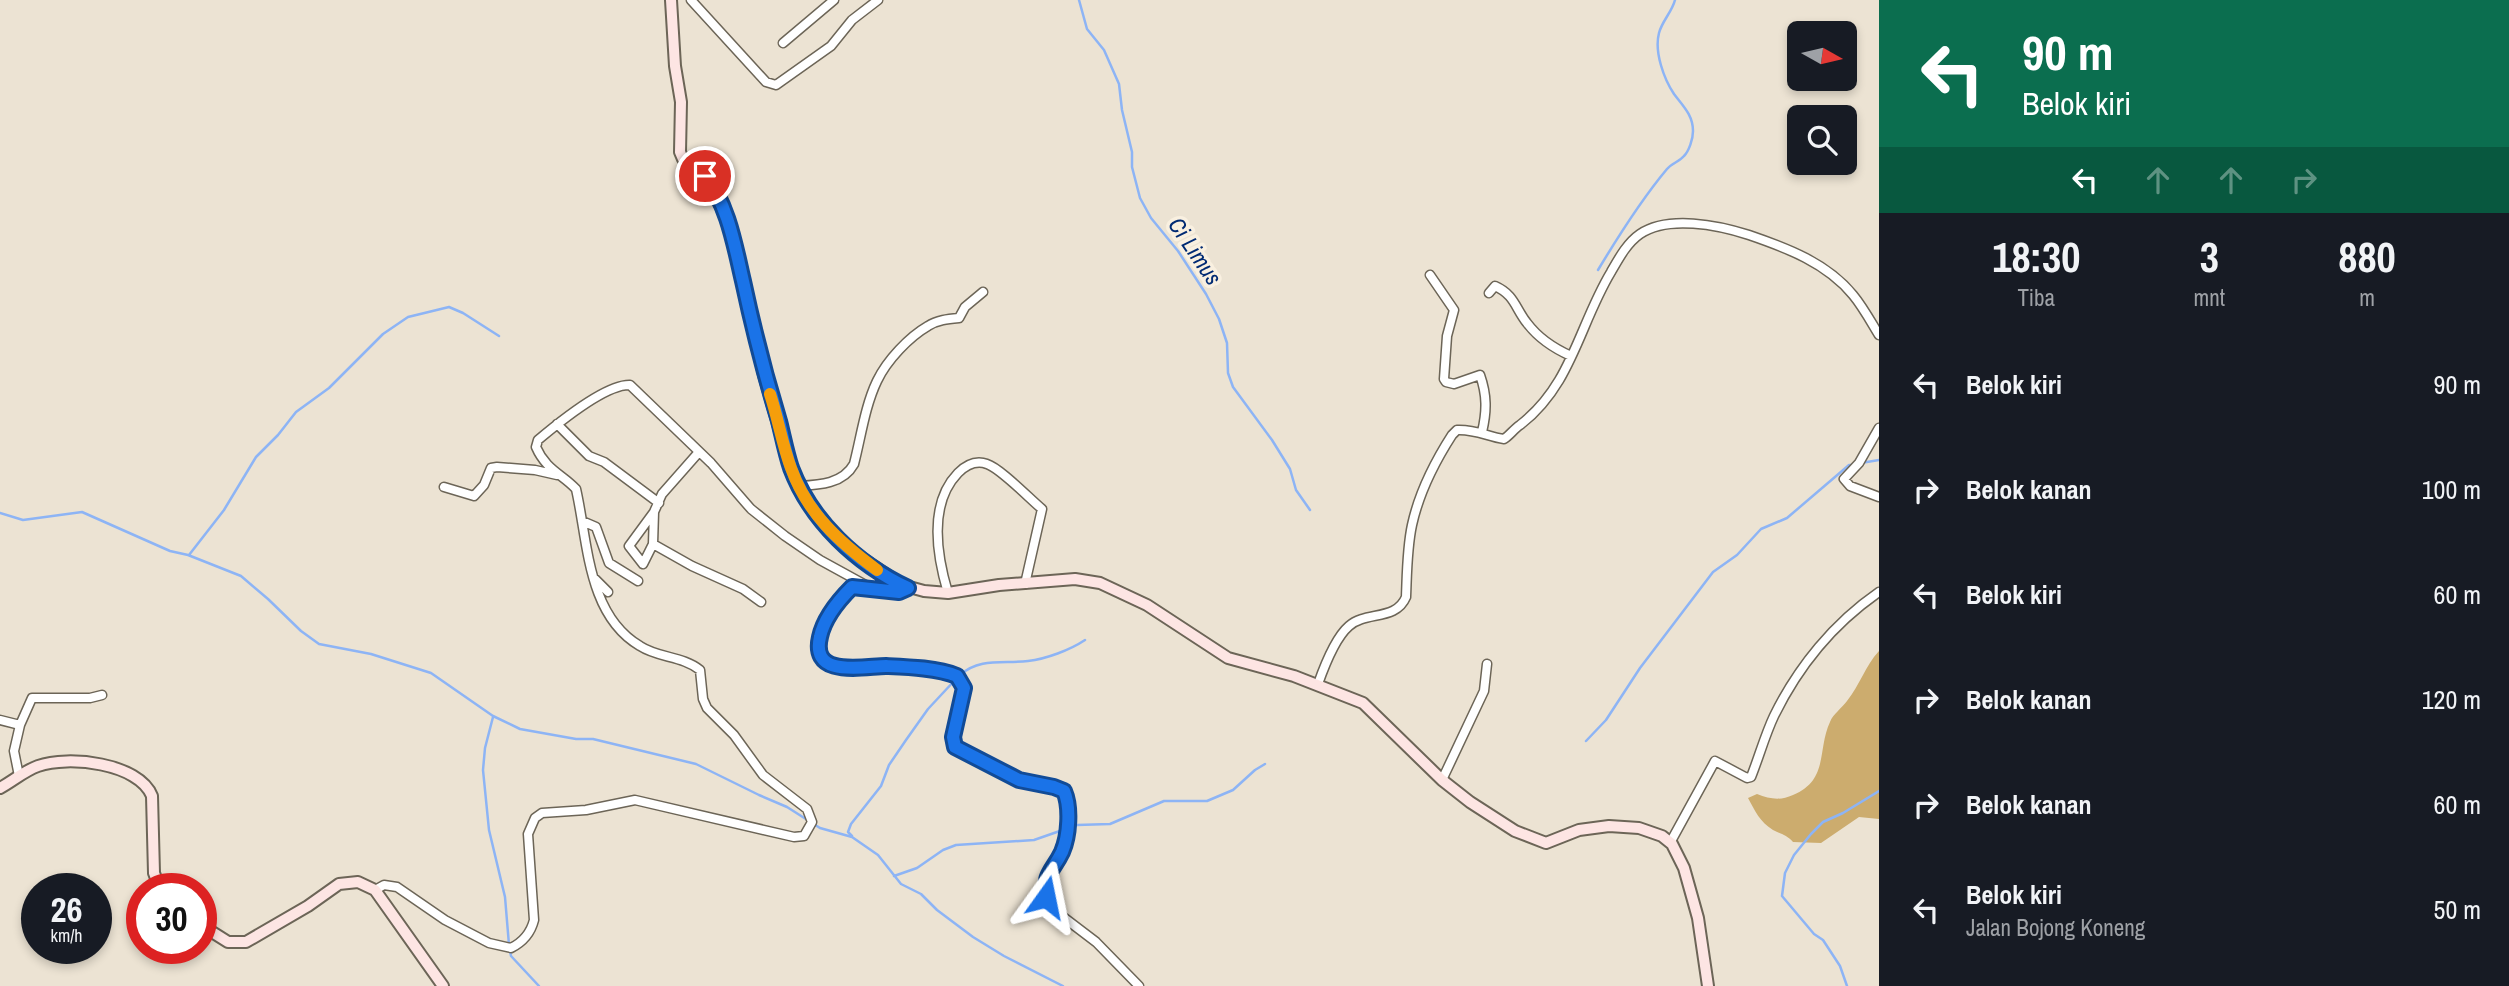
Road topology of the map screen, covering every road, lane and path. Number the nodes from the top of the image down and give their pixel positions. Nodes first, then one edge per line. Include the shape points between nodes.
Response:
1 (671, 0) edge
2 (691, 0) edge
3 (834, 0) edge
4 (878, 0) edge
5 (783, 43) dead end
6 (1430, 275) dead end
7 (983, 292) dead end
8 (1489, 293) dead end
9 (1879, 335) edge
10 (1571, 356) junction
11 (557, 424) junction
12 (1879, 428) edge
13 (1482, 432) junction
14 (699, 452) junction
15 (557, 475) junction
16 (443, 486) dead end
17 (799, 486) junction
18 (1879, 497) edge
19 (659, 503) junction
20 (654, 512) junction
21 (582, 521) junction
22 (653, 544) junction
23 (593, 577) junction
24 (638, 581) dead end
25 (1025, 584) junction
26 (871, 588) junction
27 (908, 588) junction
28 (608, 592) dead end
29 (1879, 592) edge
30 (948, 593) junction
31 (761, 602) dead end
32 (1488, 664) dead end
33 (1318, 684) junction
34 (102, 695) dead end
35 (0, 720) edge
36 (20, 725) junction
37 (19, 776) junction
38 (1441, 780) junction
39 (0, 788) edge
40 (1670, 843) junction
41 (156, 873) edge
42 (375, 890) junction
43 (217, 935) edge
44 (443, 986) edge
45 (1139, 986) edge
46 (1708, 986) edge

1 - 17 street via 681,102 680,152 709,180 725,216 764,375
2 - 4 street via 766,82 776,85 831,46 852,20
3 - 5 street
6 - 13 street via 1454,310 1444,379 1454,384 1480,375 1487,412
7 - 17 street via 959,318 941,320 915,335 887,366 877,381 854,464 846,476
8 - 10 street via 1495,286 1505,292 1531,328 1549,345
9 - 10 street via 1854,296 1800,254 1733,230 1672,224 1640,234 1621,254
10 - 13 street via 1554,391 1532,417 1504,439
11 - 14 street via 626,385
11 - 15 street via 536,447
11 - 19 street via 589,456
12 - 18 street via 1844,479
13 - 33 street via 1457,431 1429,474 1411,527 1403,604 1350,625 1327,660
14 - 19 street
14 - 26 street via 751,509 785,536
15 - 16 street via 496,467 474,496
15 - 21 street via 576,489
17 - 27 street via 832,534
19 - 20 street
20 - 22 street
20 - 22 street via 629,546 643,564
21 - 23 street
21 - 24 street via 596,527 609,563
22 - 31 street
23 - 28 street
23 - 42 street via 603,604 632,640 700,670 707,708 763,775 807,809 812,824 805,834 794,837 635,800 542,813 528,834 534,920 524,938 511,948 489,943 445,920 404,890 384,885
25 - 30 street
25 - 30 street via 1042,509 990,465 978,462 965,466 953,478 944,496 939,559
25 - 33 street via 1075,579 1100,583 1147,605 1228,658
26 - 27 street via 899,592
26 - 45 street via 852,587 830,614 819,641 822,657 842,668 886,666 951,674 962,681 955,747 1019,780 1064,791 1066,842 1047,876 1046,897 1050,907 1096,942
27 - 30 street
29 - 40 street via 1843,621 1802,666 1774,715 1751,777 1715,761
32 - 38 street via 1483,691
33 - 38 street via 1363,703
34 - 36 street via 32,698
35 - 36 street
36 - 37 street via 14,751
37 - 39 street
37 - 41 street via 48,763 80,763 116,769 139,779 152,796
38 - 40 street via 1515,831 1542,842 1578,830 1626,826 1651,831
40 - 46 street via 1680,858 1694,902
42 - 43 street via 358,882 339,884 246,942 228,942
42 - 44 street

